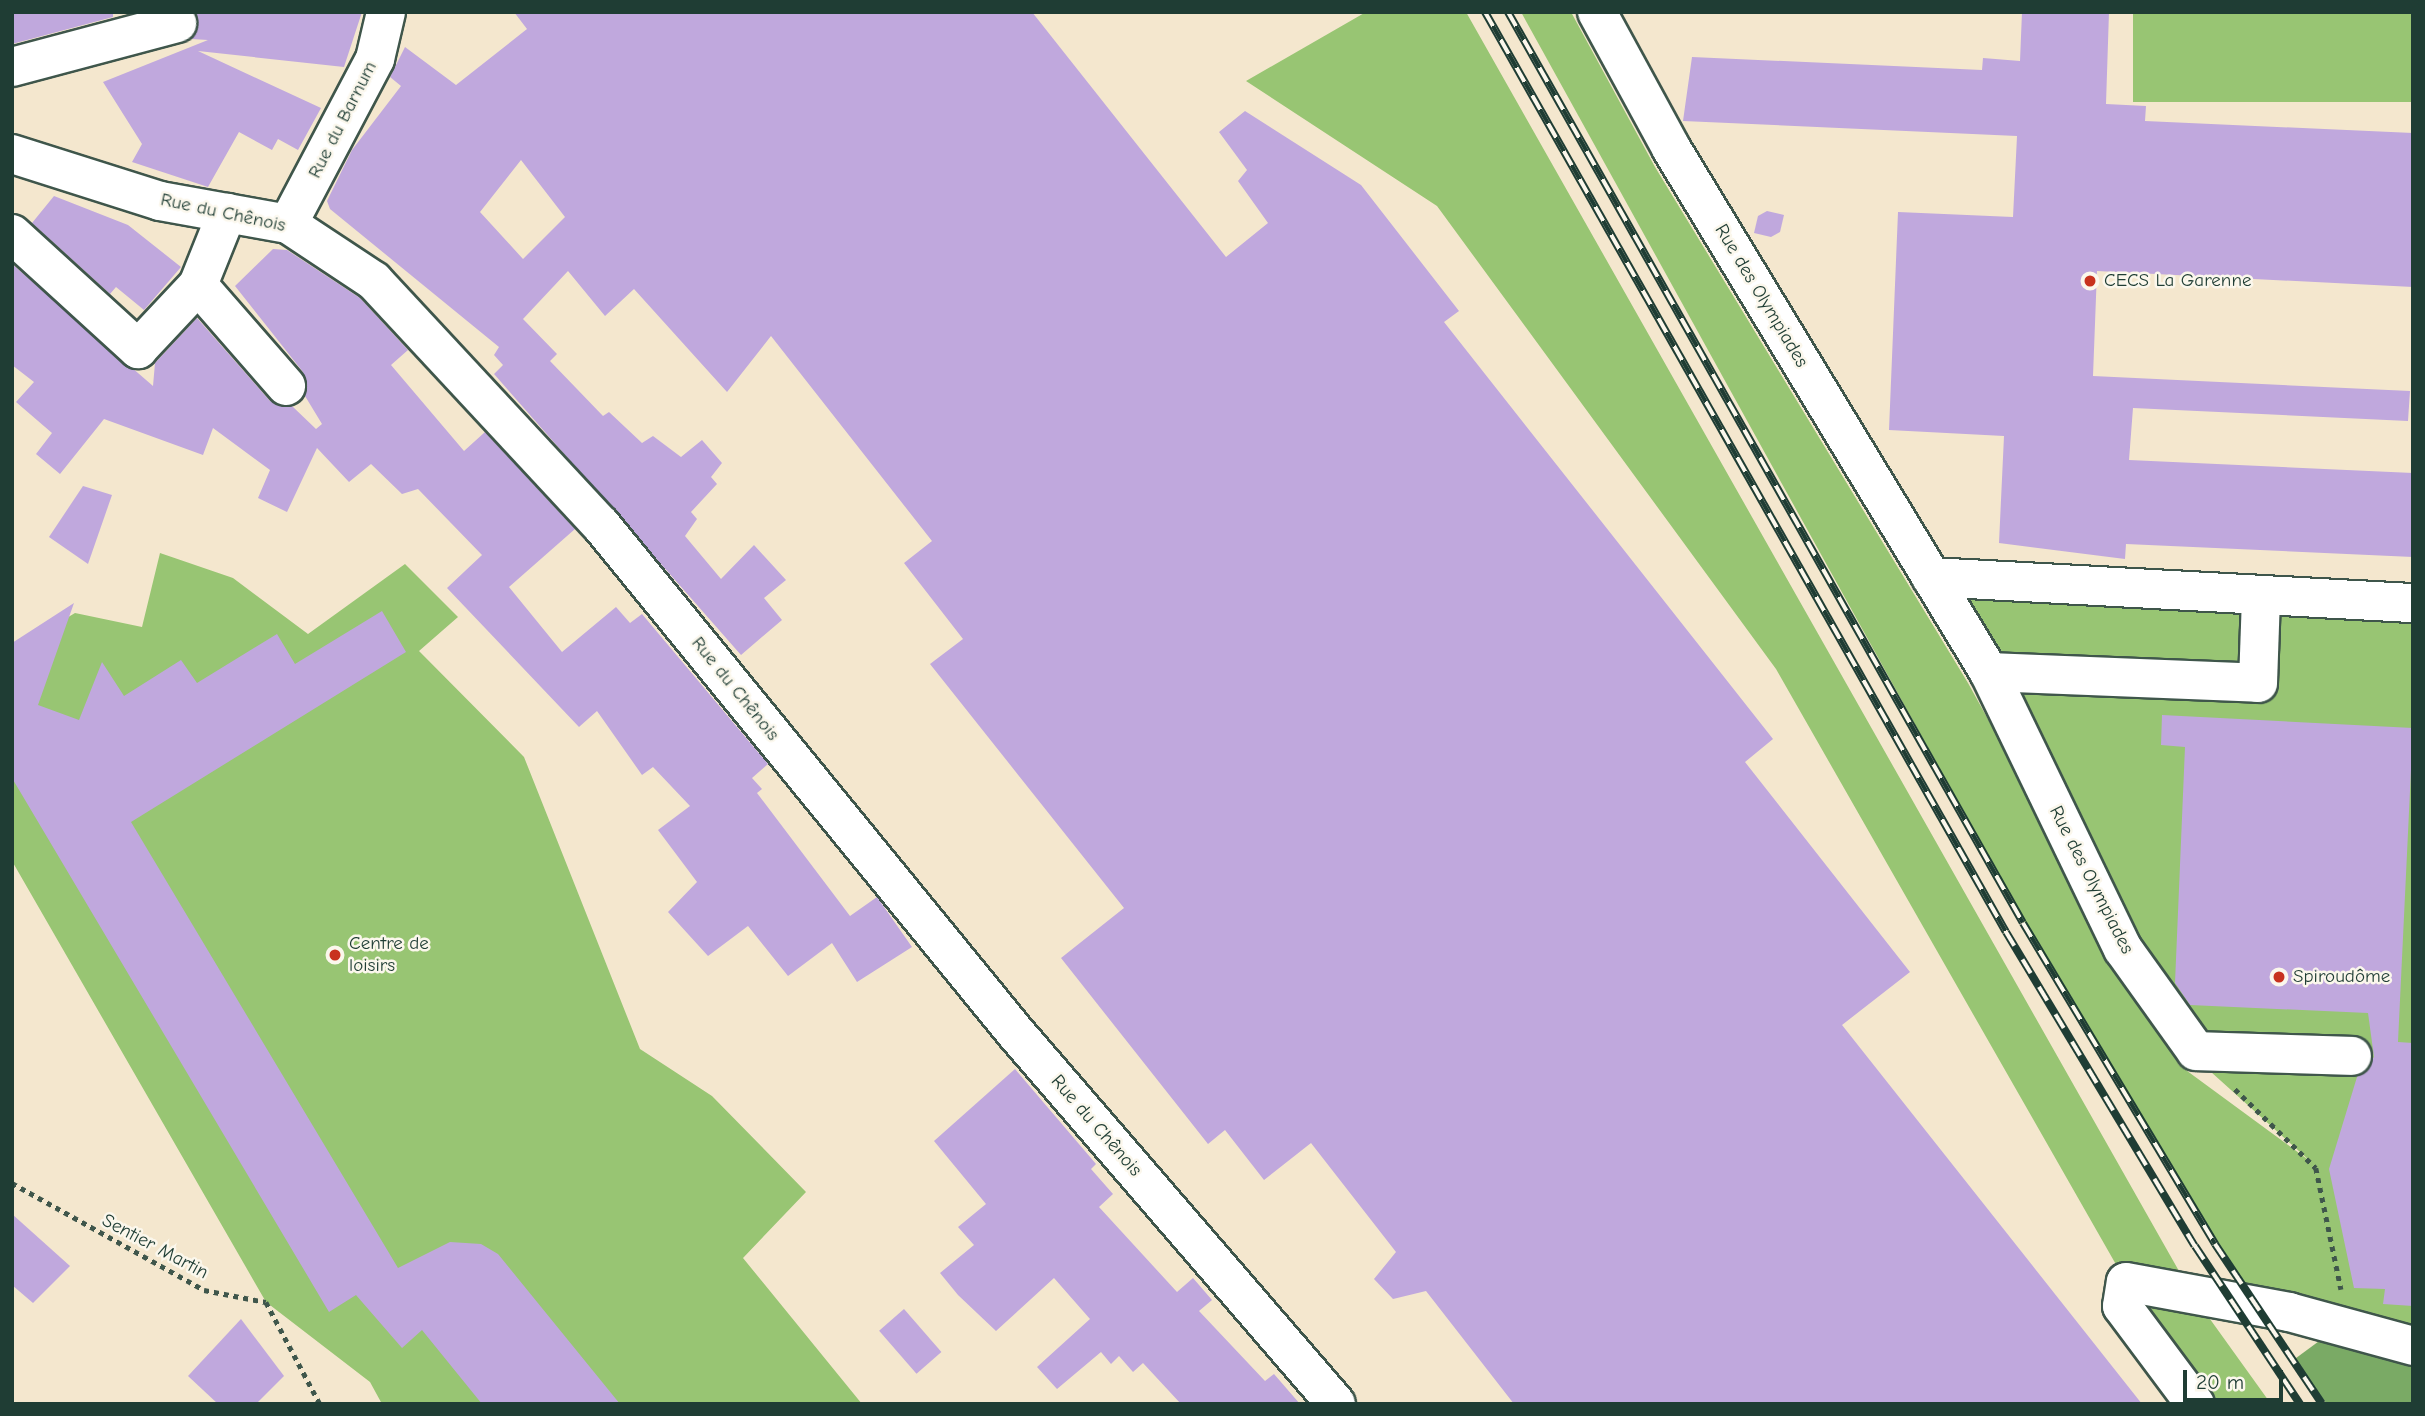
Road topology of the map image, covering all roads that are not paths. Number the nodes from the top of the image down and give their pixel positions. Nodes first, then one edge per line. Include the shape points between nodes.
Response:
1 (386, 12) edge
2 (1597, 12) edge
3 (177, 23) dead end
4 (12, 67) edge
5 (12, 154) edge
6 (227, 213) junction
7 (288, 224) junction
8 (12, 234) edge
9 (198, 285) junction
10 (286, 386) dead end
11 (1931, 577) junction
12 (2262, 599) junction
13 (2413, 603) edge
14 (1989, 672) junction
15 (2352, 1056) dead end
16 (2413, 1346) edge
17 (1336, 1404) edge
18 (2194, 1404) edge

1 - 7 street, Rue du Barnum via 375,59
2 - 11 street, Rue des Olympiades
3 - 4 street
5 - 6 street, Rue du Chênois via 160,201
6 - 7 street, Rue du Chênois
6 - 9 street
7 - 17 street, Rue du Chênois via 374,281 601,524 1015,1032
8 - 9 street via 138,349
9 - 10 street
11 - 12 street
11 - 14 street, Rue des Olympiades
12 - 13 street
12 - 14 street via 2258,683
14 - 15 street, Rue des Olympiades via 2123,949 2196,1051
16 - 18 street via 2289,1312 2126,1282 2122,1306

